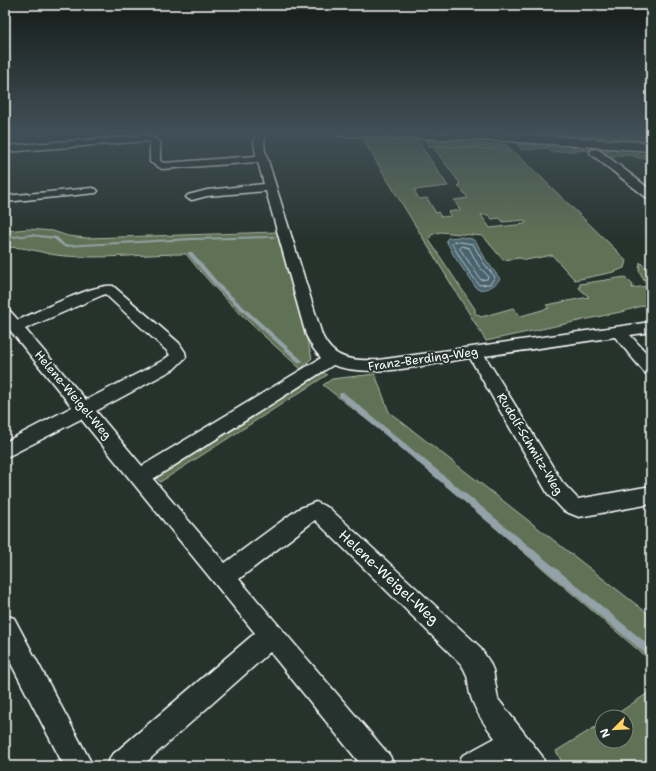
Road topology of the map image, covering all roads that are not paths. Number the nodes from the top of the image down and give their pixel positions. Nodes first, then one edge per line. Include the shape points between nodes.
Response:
1 (265, 168) edge
2 (616, 168) edge
3 (271, 187) junction
4 (92, 191) dead end
5 (651, 196) edge
6 (192, 197) dead end
7 (5, 199) edge
8 (10, 320) edge
9 (651, 327) edge
10 (619, 332) junction
11 (475, 352) junction
12 (331, 359) junction
13 (651, 369) edge
14 (84, 409) junction
15 (5, 451) edge
16 (140, 477) junction
17 (651, 495) edge
18 (224, 577) junction
19 (5, 627) edge
20 (271, 635) junction
21 (514, 743) junction
22 (79, 766) edge
23 (121, 766) edge
24 (380, 766) edge
25 (472, 766) edge
26 (532, 766) edge

1 - 3 street, Franz-Berding-Weg
2 - 5 street
3 - 6 street via 207,193
3 - 12 street, Franz-Berding-Weg via 316,344
4 - 7 street
8 - 14 street, Helene-Weigel-Weg
8 - 14 street via 108,289 177,352 178,357 174,361
9 - 10 street, Franz-Berding-Weg
10 - 11 street, Franz-Berding-Weg
10 - 13 street
11 - 12 street, Franz-Berding-Weg via 378,366 356,366
11 - 17 street, Rudolf-Schmitz-Weg via 555,488 571,505 579,508
12 - 16 street
14 - 15 street
14 - 16 street, Helene-Weigel-Weg
16 - 18 street, Helene-Weigel-Weg
18 - 20 street, Helene-Weigel-Weg
18 - 21 street, Helene-Weigel-Weg via 305,515 316,511 322,514 470,655 480,670 488,707
19 - 22 street
20 - 23 street
20 - 24 street, Helene-Weigel-Weg
21 - 25 street
21 - 26 street, Helene-Weigel-Weg

